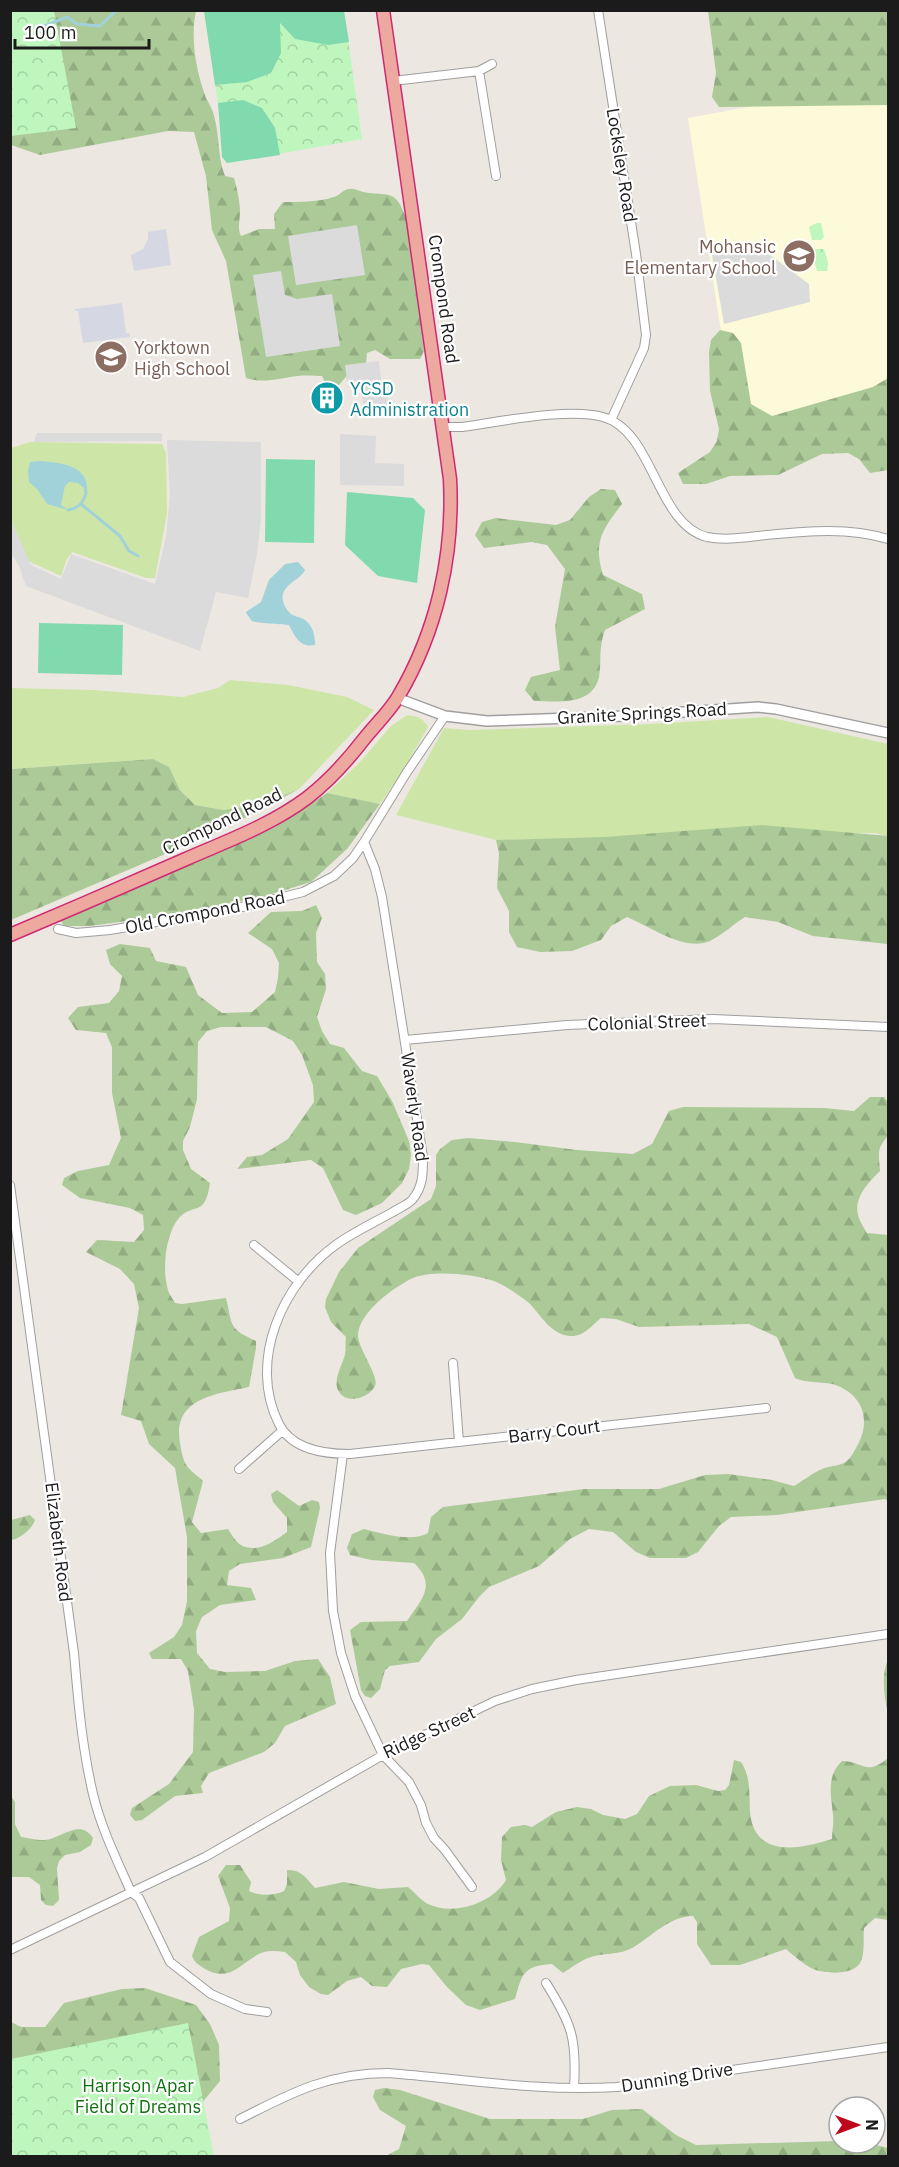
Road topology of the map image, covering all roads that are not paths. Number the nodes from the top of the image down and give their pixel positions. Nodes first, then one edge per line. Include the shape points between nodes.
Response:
1 (383, 10) edge
2 (598, 10) edge
3 (492, 63) dead end
4 (479, 71) junction
5 (393, 81) junction
6 (496, 176) dead end
7 (612, 420) junction
8 (444, 427) junction
9 (888, 539) edge
10 (397, 699) junction
11 (445, 716) junction
12 (888, 733) edge
13 (364, 842) junction
14 (58, 929) dead end
15 (10, 935) edge
16 (888, 1027) edge
17 (405, 1040) junction
18 (10, 1185) edge
19 (254, 1245) dead end
20 (298, 1282) junction
21 (453, 1363) dead end
22 (766, 1408) dead end
23 (282, 1431) junction
24 (459, 1442) junction
25 (342, 1454) junction
26 (239, 1469) dead end
27 (888, 1634) edge
28 (382, 1755) junction
29 (472, 1887) dead end
30 (131, 1892) junction
31 (10, 1950) edge
32 (546, 1983) dead end
33 (267, 2012) dead end
34 (888, 2046) edge
35 (574, 2088) junction
36 (240, 2119) dead end

1 - 5 highway, Crompond Road
2 - 7 street, Locksley Road via 646,335
3 - 4 street
4 - 5 street
4 - 6 street
5 - 8 highway, Crompond Road
7 - 8 street via 581,413
7 - 9 street via 628,431 680,517 706,536 738,538 832,530
8 - 10 highway, Crompond Road via 451,499 447,561 426,639
10 - 11 street, Granite Springs Road
10 - 15 highway, Crompond Road via 350,759 286,812
11 - 12 street, Granite Springs Road via 487,721 758,707
11 - 13 street, Old Crompond Road
13 - 14 street, Old Crompond Road via 334,876 303,892 242,908 110,930 76,933
13 - 17 street, Waverly Road via 382,897
16 - 17 street, Colonial Street via 672,1020
17 - 20 street, Waverly Road via 423,1157 422,1186 410,1202 337,1244
18 - 30 street, Elizabeth Road via 82,1731 93,1795
19 - 20 street
20 - 23 street, Waverly Road via 278,1316 267,1372 274,1414
21 - 24 street
22 - 24 street, Barry Court
23 - 25 street via 295,1443 314,1451
23 - 26 street
24 - 25 street, Barry Court
25 - 28 street via 330,1553 333,1611 355,1696
27 - 28 street, Ridge Street via 532,1689 495,1701
28 - 29 street via 409,1782 434,1838
28 - 30 street, Ridge Street via 205,1857
30 - 31 street, Ridge Street
30 - 33 street via 139,1898 170,1962 211,1994
32 - 35 street via 569,2023 575,2049
34 - 35 street, Dunning Drive via 617,2086
35 - 36 street, Dunning Drive via 367,2073 295,2091

